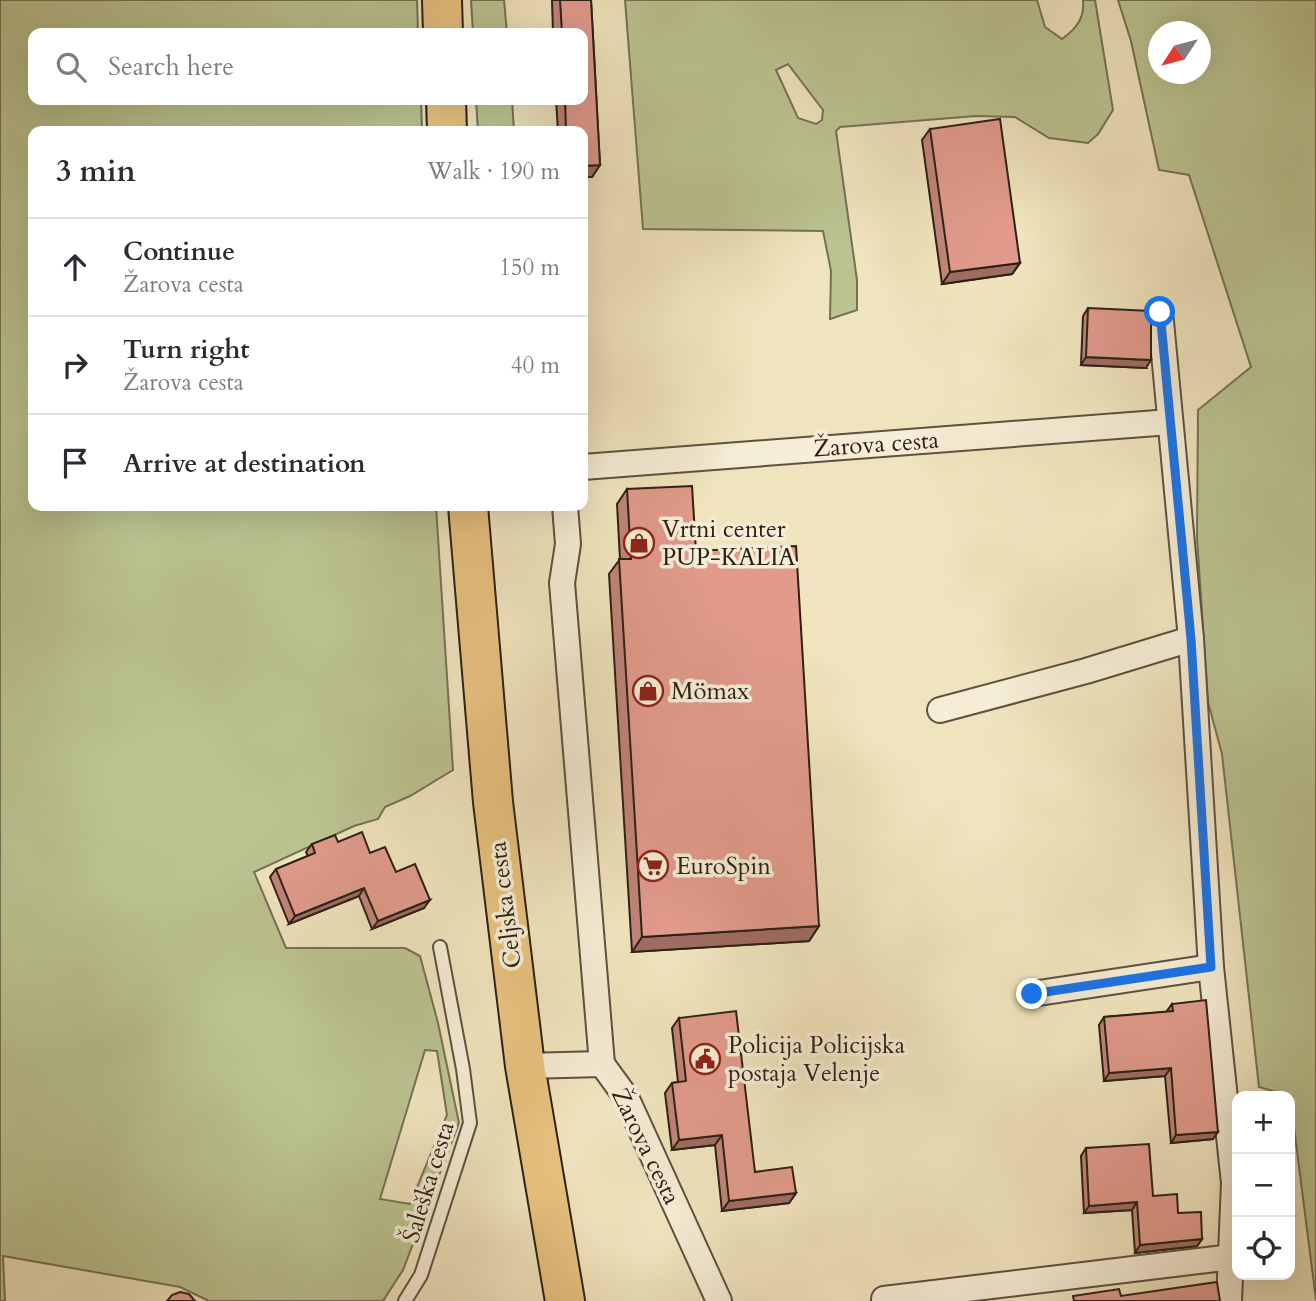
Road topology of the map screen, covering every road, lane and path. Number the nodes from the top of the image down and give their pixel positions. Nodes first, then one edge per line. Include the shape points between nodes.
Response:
1 (442, 0) edge
2 (443, 28) edge
3 (446, 105) edge
4 (447, 126) edge
5 (1160, 312) dead end
6 (1170, 422) junction
7 (588, 467) edge
8 (468, 511) edge
9 (565, 511) edge
10 (1191, 639) junction
11 (940, 710) dead end
12 (440, 947) dead end
13 (1211, 967) junction
14 (1032, 994) dead end
15 (602, 1064) junction
16 (525, 1066) junction
17 (1233, 1217) edge
18 (1232, 1257) joint
19 (884, 1299) dead end
20 (405, 1301) edge
21 (565, 1301) edge
22 (719, 1301) edge
23 (1229, 1301) edge

1 - 2 main road
3 - 4 main road
5 - 6 street
6 - 7 street, Žarova cesta
6 - 10 street
8 - 16 main road, Celjska cesta via 493,802
9 - 15 street via 568,544 562,583
10 - 11 street
10 - 13 street
12 - 20 lane, Šaleška cesta via 470,1123 421,1275
13 - 14 street
13 - 17 street via 1234,1183
15 - 16 street, Žarova cesta
15 - 22 street, Žarova cesta via 626,1097
16 - 21 main road, Celjska cesta
18 - 19 street
18 - 23 street

